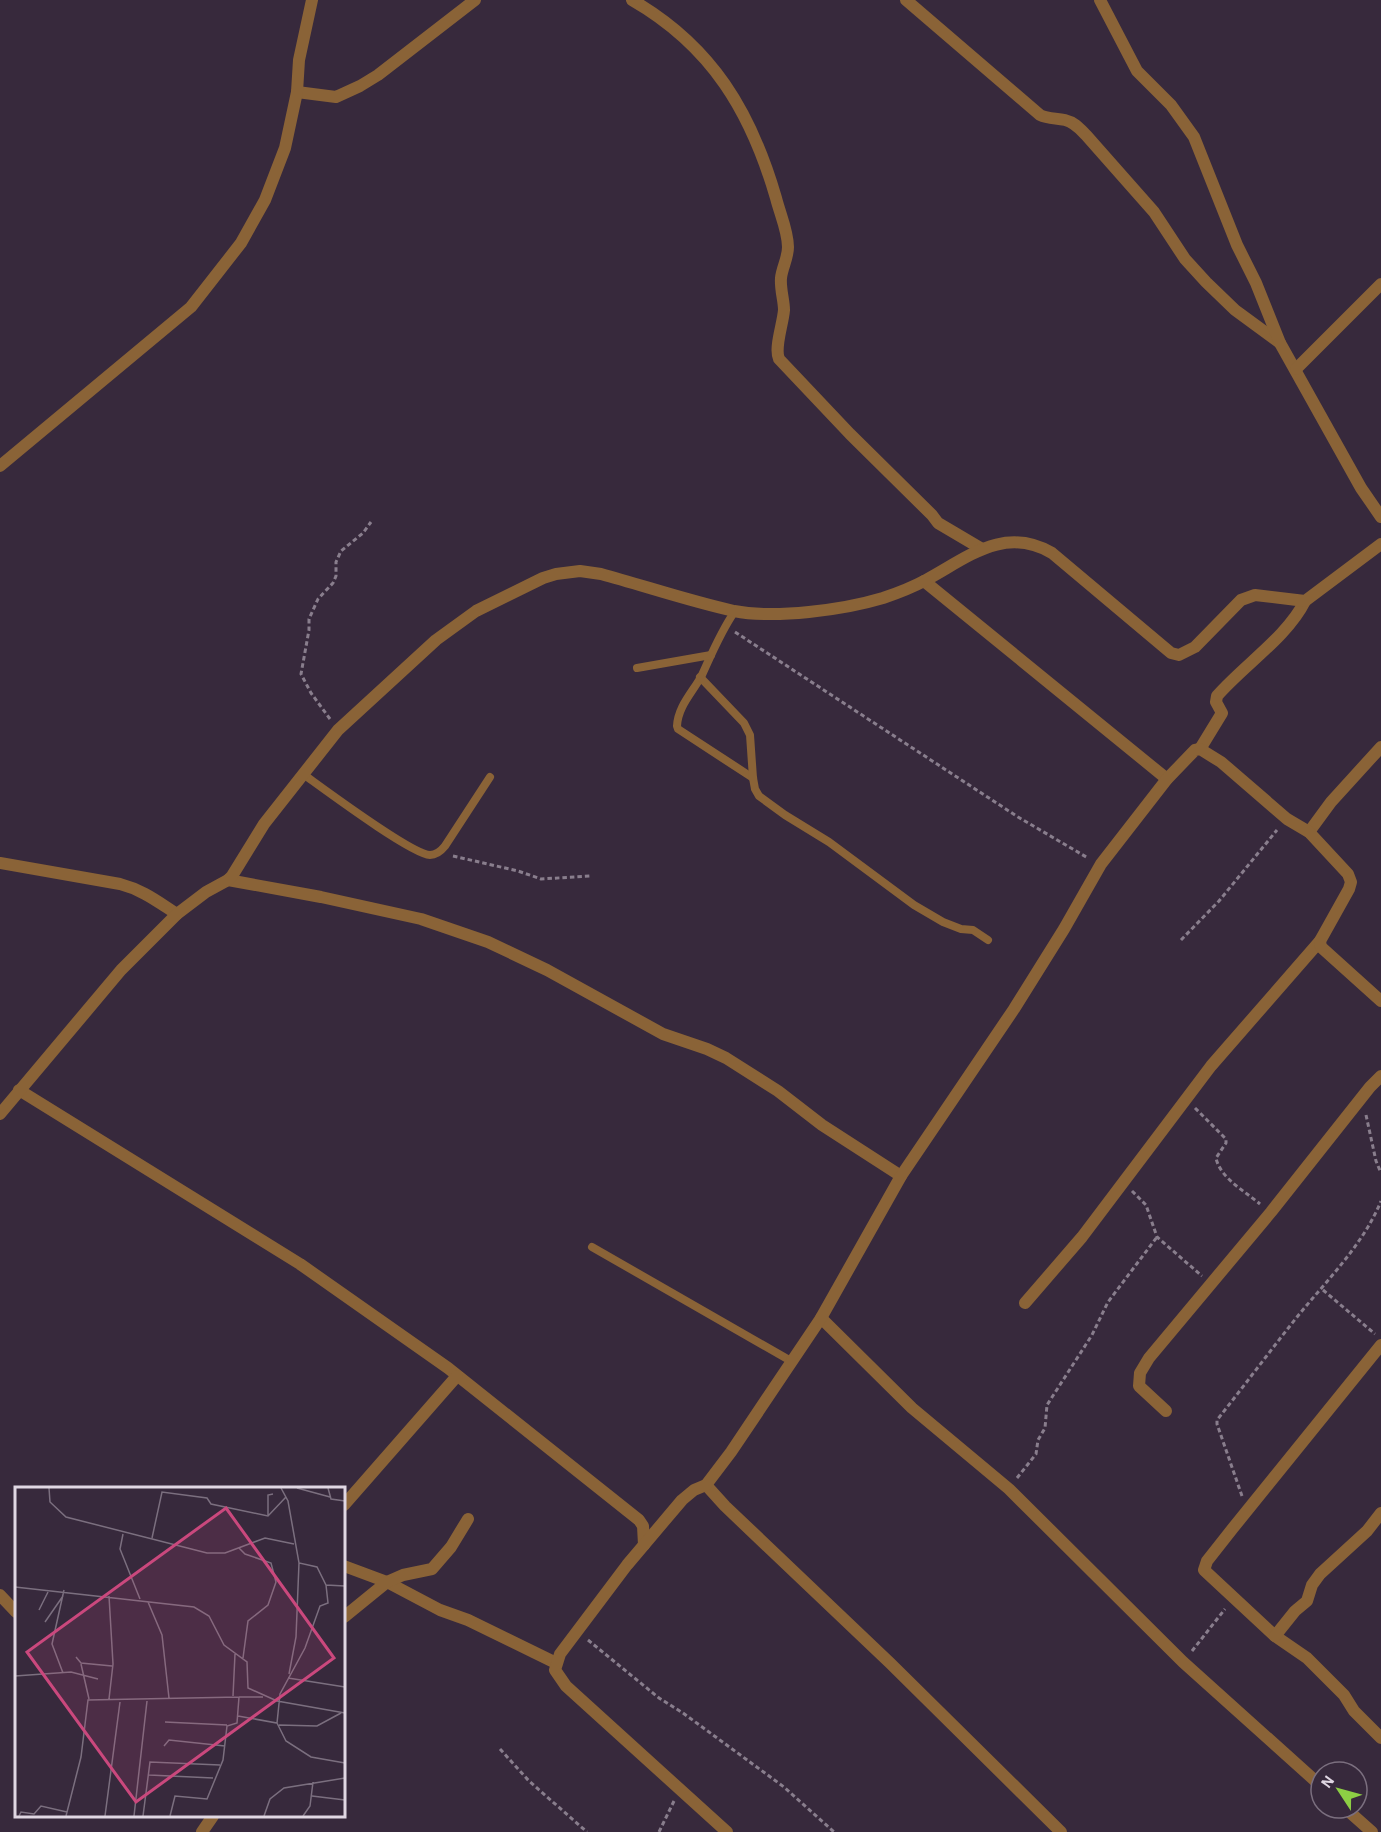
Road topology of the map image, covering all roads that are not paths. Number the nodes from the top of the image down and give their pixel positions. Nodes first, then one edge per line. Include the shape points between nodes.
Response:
1 (312, 0) edge
2 (475, 0) edge
3 (632, 0) edge
4 (906, 0) edge
5 (1100, 0) edge
6 (297, 92) junction
7 (1381, 284) edge
8 (1280, 343) junction
9 (1296, 369) junction
10 (0, 466) edge
11 (1381, 517) edge
12 (1381, 544) edge
13 (982, 549) junction
14 (924, 581) junction
15 (1305, 601) junction
16 (735, 611) junction
17 (711, 655) junction
18 (637, 668) dead end
19 (700, 678) junction
20 (1381, 747) edge
21 (1200, 749) junction
22 (303, 774) junction
23 (490, 777) dead end
24 (753, 778) junction
25 (1167, 779) junction
26 (1309, 832) junction
27 (0, 863) edge
28 (228, 880) junction
29 (177, 914) junction
30 (988, 939) dead end
31 (1320, 941) junction
32 (1381, 1001) edge
33 (1381, 1076) edge
34 (19, 1090) junction
35 (0, 1114) edge
36 (901, 1176) junction
37 (592, 1246) dead end
38 (1025, 1303) dead end
39 (821, 1318) junction
40 (1381, 1345) edge
41 (791, 1361) junction
42 (457, 1376) junction
43 (1166, 1411) dead end
44 (705, 1485) junction
45 (345, 1504) edge
46 (1381, 1513) edge
47 (468, 1519) dead end
48 (644, 1545) junction
49 (345, 1566) edge
50 (387, 1582) junction
51 (0, 1595) edge
52 (15, 1611) edge
53 (345, 1616) edge
54 (1275, 1636) junction
55 (556, 1663) junction
56 (1381, 1738) edge
57 (1309, 1775) edge
58 (212, 1817) edge
59 (1358, 1820) edge
60 (202, 1832) edge
61 (727, 1832) edge
62 (1061, 1832) edge
63 (1372, 1832) edge

1 - 6 street via 299,60
2 - 6 street via 378,75 344,94 336,97
3 - 13 street via 666,22 699,52 735,100 754,134 788,240 781,279 784,307 776,352 779,359 938,523
4 - 8 street via 1040,115 1075,124 1154,212 1185,259 1206,282 1235,310
5 - 8 street via 1137,71 1171,105 1194,137
6 - 10 street via 285,148 265,200 241,243 198,298
7 - 9 street
8 - 9 street
9 - 11 street
12 - 15 street
13 - 14 street
13 - 15 street via 1005,542 1039,546 1074,570 1175,655 1195,647 1247,597
14 - 16 street via 884,597 833,608
14 - 25 street
15 - 21 street via 1284,629 1217,696 1222,713
16 - 17 lane
16 - 22 street via 601,574 556,573 457,623 338,730
17 - 18 lane
17 - 19 lane
19 - 24 lane via 744,723 750,735
19 - 24 lane via 685,700 677,720 678,729
20 - 26 street
21 - 25 street
21 - 26 street
22 - 23 lane via 392,835 431,855 446,846
22 - 28 street
24 - 30 lane via 759,796 829,842 890,889 943,922 973,930
25 - 36 street via 1101,864 1014,1009
26 - 31 street via 1351,882
27 - 29 street via 137,888
28 - 29 street
28 - 36 street via 401,914 488,942 663,1034 726,1058
29 - 34 street via 121,970
31 - 32 street via 1324,952
31 - 38 street via 1185,1098 1082,1237
33 - 43 street via 1149,1358 1140,1373 1139,1386
34 - 35 street
34 - 42 street via 300,1264
36 - 39 street
37 - 41 lane
39 - 41 street
39 - 57 street via 912,1408 1009,1489 1183,1662
40 - 54 street via 1204,1568
41 - 44 street
42 - 45 street
42 - 48 street via 639,1520
44 - 48 street via 682,1500
44 - 62 street
46 - 54 street via 1320,1574 1307,1601
47 - 50 street via 432,1569
48 - 55 street
49 - 50 street
50 - 53 street
50 - 55 street
51 - 52 street
54 - 56 street via 1307,1658
55 - 61 street via 555,1670 566,1686
58 - 60 street
59 - 63 street

